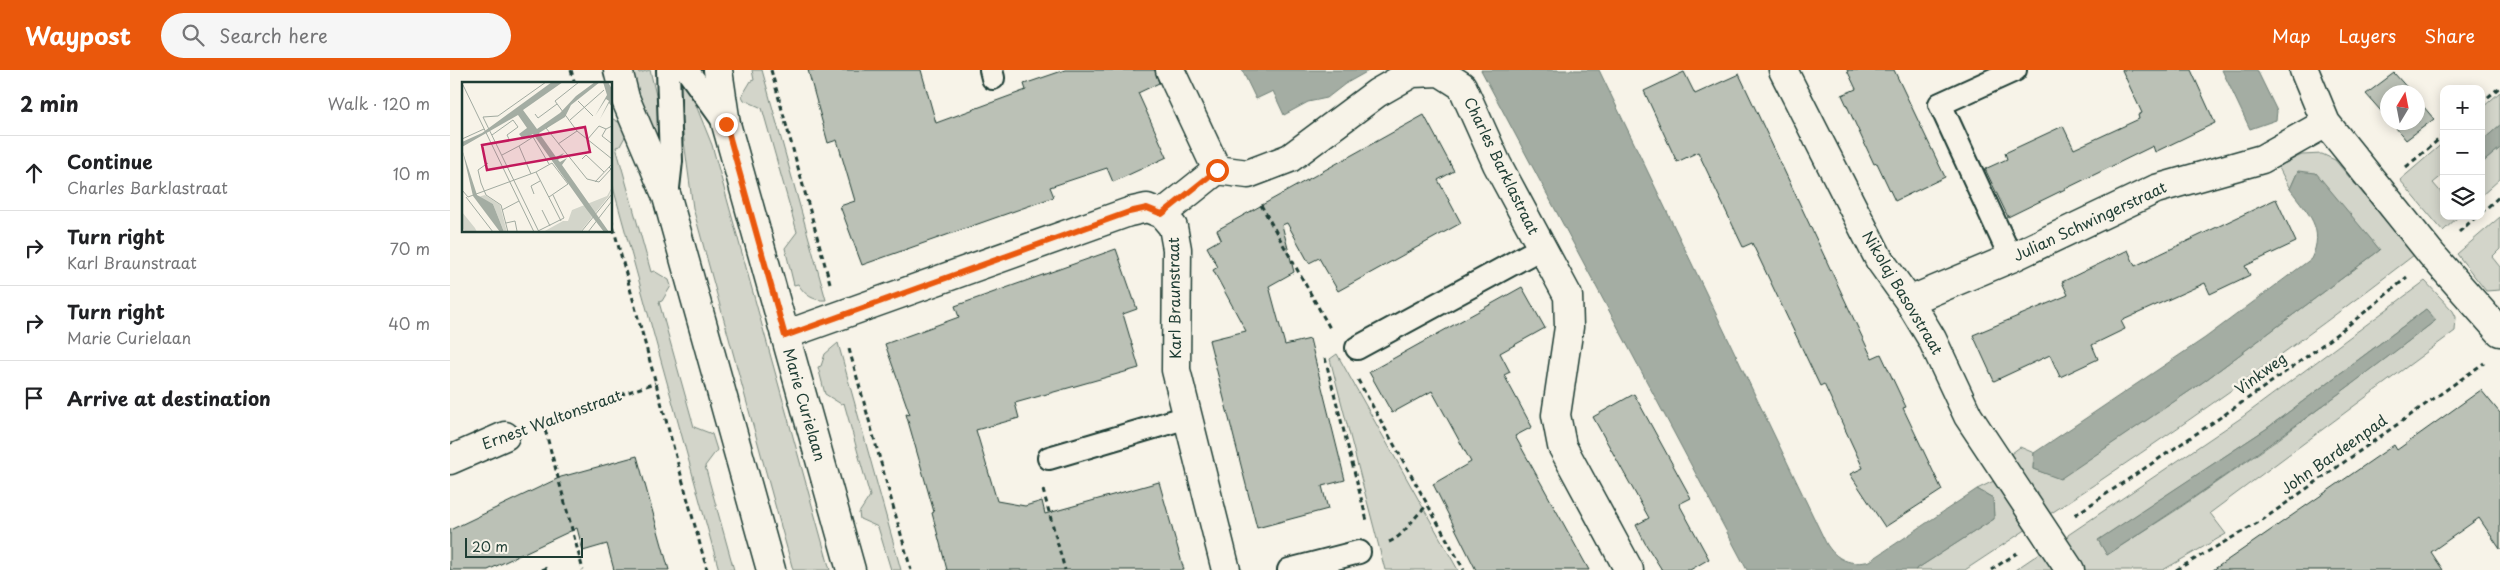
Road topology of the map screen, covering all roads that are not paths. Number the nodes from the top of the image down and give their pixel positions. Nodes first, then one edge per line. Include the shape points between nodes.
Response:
1 (618, 70) edge
2 (668, 70) edge
3 (687, 70) edge
4 (718, 70) edge
5 (1170, 70) edge
6 (1783, 70) edge
7 (2015, 70) edge
8 (2304, 70) edge
9 (2326, 123) junction
10 (726, 124) junction
11 (1217, 170) junction
12 (667, 197) junction
13 (1162, 214) junction
14 (1541, 248) junction
15 (2011, 258) junction
16 (1909, 301) junction
17 (2498, 324) edge
18 (785, 336) junction
19 (1357, 348) dead end
20 (1188, 417) junction
21 (505, 436) road end
22 (1049, 458) road end
23 (450, 460) edge
24 (1366, 550) road end
25 (771, 570) edge
26 (851, 570) edge
27 (1226, 570) edge
28 (1290, 570) edge
29 (1629, 570) edge
30 (2070, 570) edge

1 - 12 street via 625,98
2 - 12 lane via 671,161
3 - 10 lane, Marie Curielaan
4 - 10 street, Marie Curielaan
5 - 11 street
6 - 16 street, Nikolaj Basovstraat via 1879,259
7 - 15 lane via 1940,104
8 - 9 street
9 - 15 street, Julian Schwingerstraat via 2262,159 2156,189
9 - 17 street via 2432,255
10 - 18 street, Marie Curielaan
11 - 13 street
11 - 14 street, Charles Barklastraat via 1248,174 1290,158 1377,93 1412,73 1440,72 1462,86 1496,164
12 - 25 street
13 - 18 street via 1147,208 1129,212
13 - 20 street, Karl Braunstraat via 1173,227 1177,248 1176,370
14 - 19 lane
14 - 29 street, Charles Barklastraat via 1568,296 1569,327 1556,415 1562,446
15 - 16 street, Julian Schwingerstraat
16 - 30 street, Nikolaj Basovstraat via 1932,339 1968,416
18 - 26 street, Marie Curielaan
20 - 22 lane
20 - 27 street, Karl Braunstraat
21 - 23 street, Ernest Waltonstraat
24 - 28 lane

